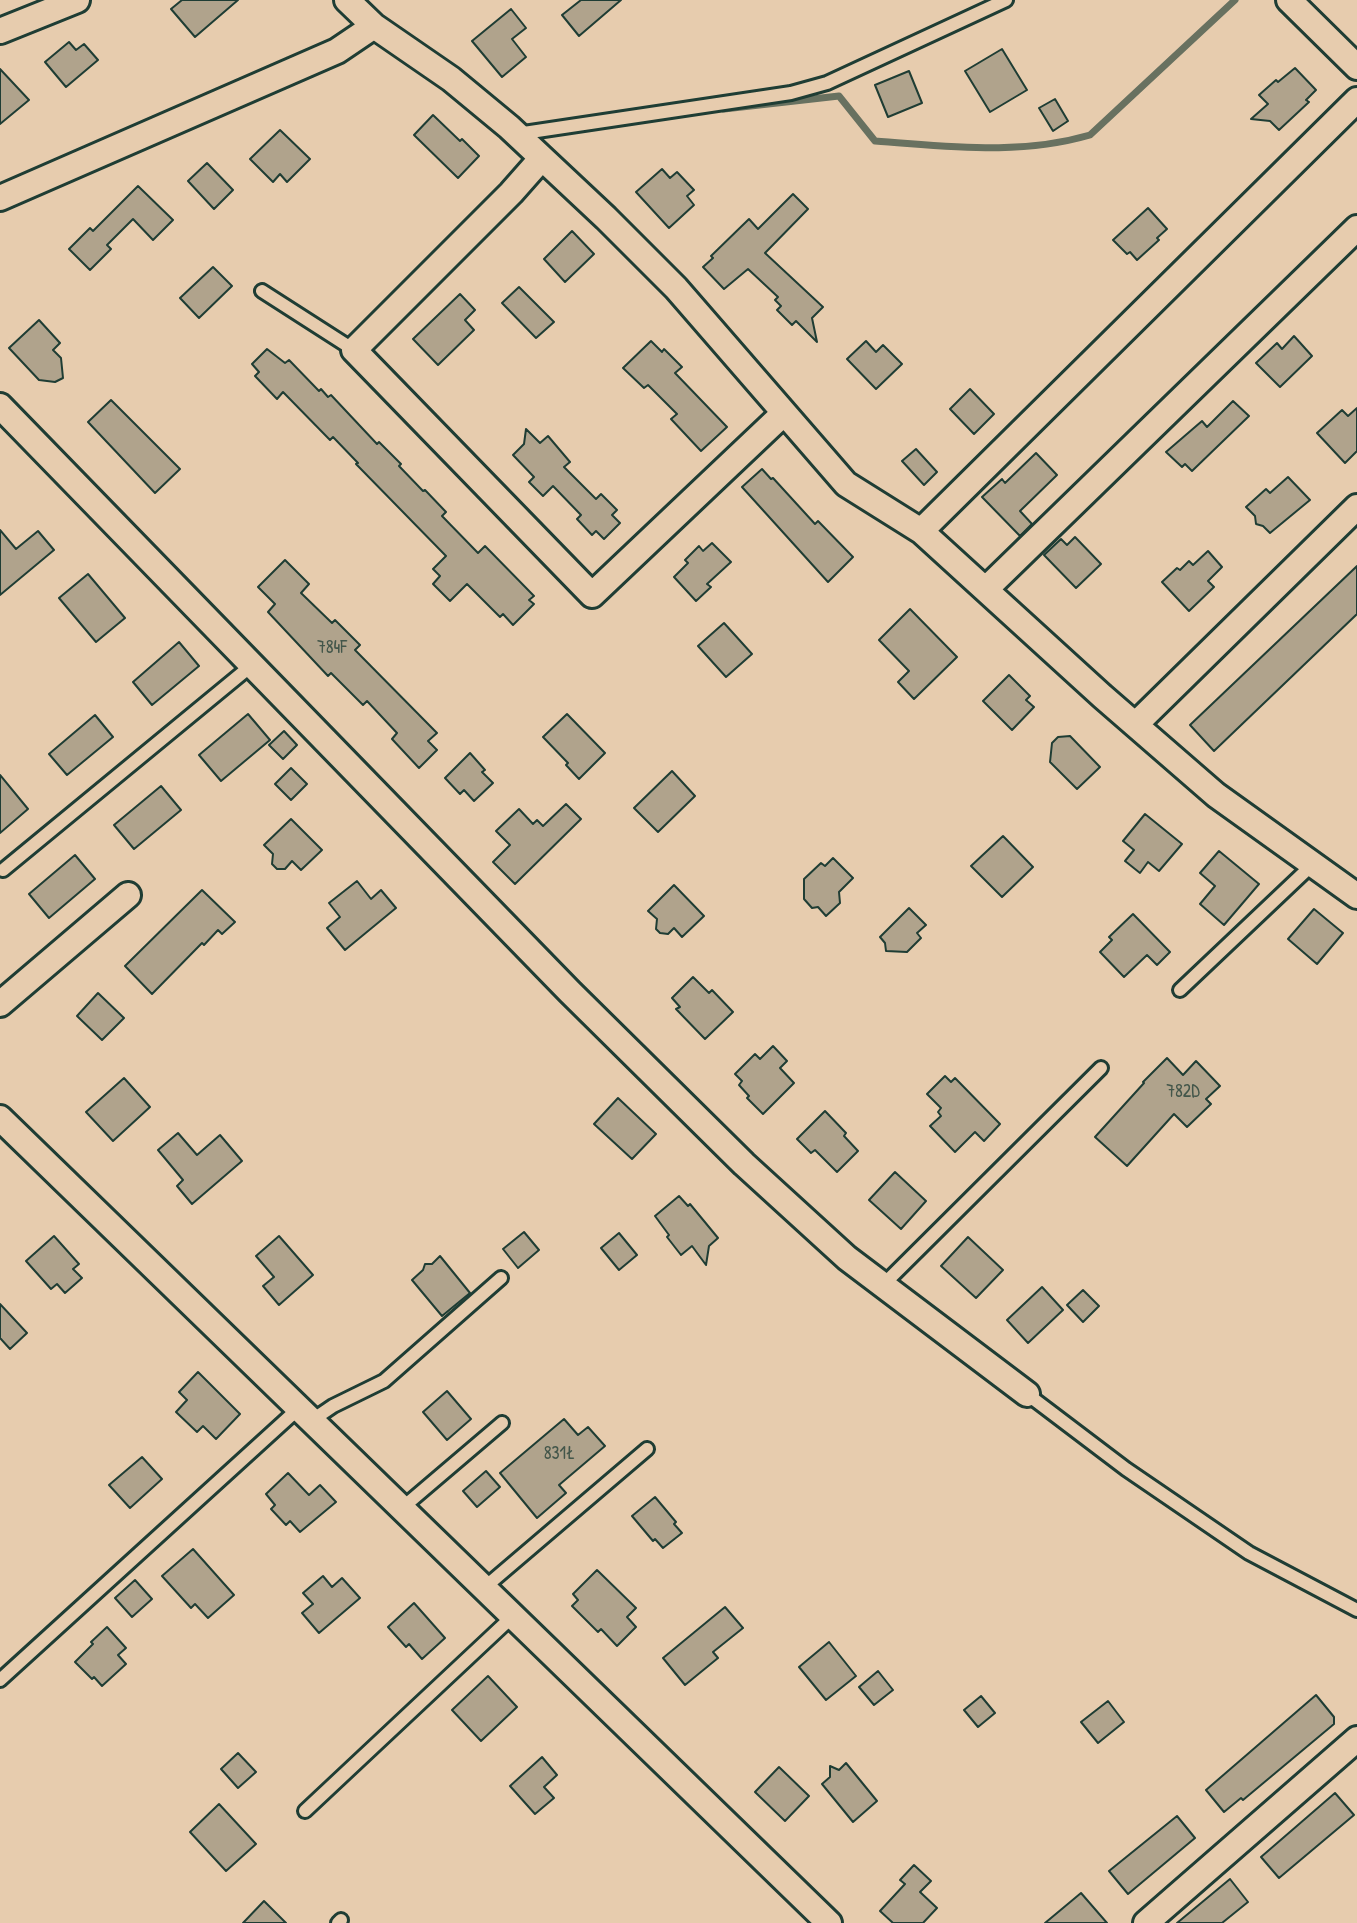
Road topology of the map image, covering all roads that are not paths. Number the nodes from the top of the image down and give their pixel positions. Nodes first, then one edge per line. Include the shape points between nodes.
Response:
1 (77, 0) edge
2 (347, 0) edge
3 (1006, 0) edge
4 (1289, 0) edge
5 (374, 26) junction
6 (0, 31) edge
7 (1357, 67) edge
8 (1357, 100) edge
9 (517, 134) junction
10 (541, 159) junction
11 (0, 198) edge
12 (1357, 228) edge
13 (262, 291) dead end
14 (354, 350) junction
15 (0, 406) edge
16 (783, 414) junction
17 (1357, 507) edge
18 (921, 531) junction
19 (986, 589) junction
20 (252, 665) junction
21 (1136, 724) junction
22 (1313, 864) junction
23 (2, 870) dead end
24 (128, 895) dead end
25 (1357, 896) edge
26 (1180, 990) dead end
27 (0, 1004) edge
28 (1101, 1068) dead end
29 (0, 1118) edge
30 (501, 1278) dead end
31 (883, 1285) junction
32 (1027, 1394) joint
33 (305, 1415) junction
34 (502, 1423) dead end
35 (647, 1449) dead end
36 (401, 1509) junction
37 (484, 1588) junction
38 (1357, 1610) edge
39 (513, 1616) junction
40 (0, 1680) edge
41 (1357, 1739) edge
42 (305, 1811) dead end
43 (829, 1923) edge
44 (1146, 1923) edge

1 - 6 street
2 - 5 street
3 - 9 lane via 815,87
4 - 7 street
5 - 9 street via 451,79
5 - 11 street via 337,51
8 - 18 street
9 - 10 street
10 - 14 street
10 - 16 street via 676,288
12 - 19 street
13 - 14 lane
14 - 16 street via 592,594
15 - 20 street
16 - 18 street via 846,484
17 - 21 street
18 - 19 street
19 - 21 street
20 - 23 lane
20 - 31 street via 744,1164
21 - 22 street via 1216,794
22 - 25 street
22 - 26 lane
24 - 27 street
28 - 31 lane
29 - 33 street
30 - 33 lane via 384,1381
31 - 32 street
32 - 38 lane via 1249,1553
33 - 36 street
33 - 40 lane
34 - 36 lane
35 - 37 lane
36 - 37 street
37 - 39 street
39 - 42 lane
39 - 43 street
41 - 44 street

